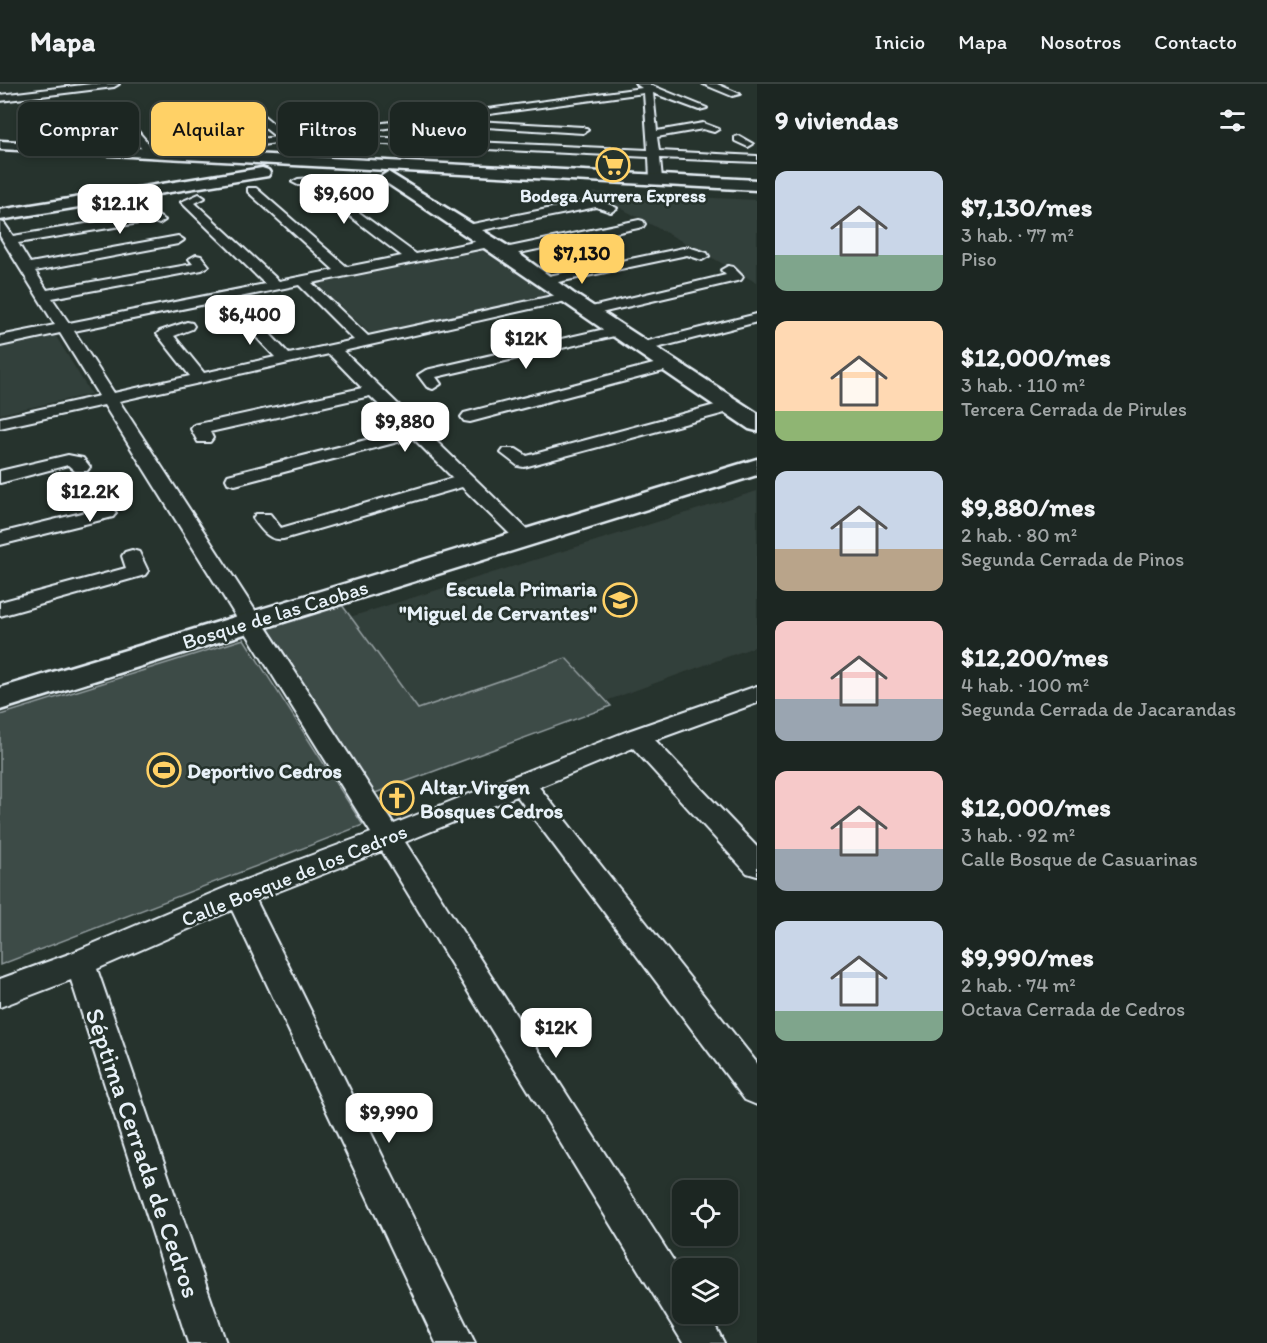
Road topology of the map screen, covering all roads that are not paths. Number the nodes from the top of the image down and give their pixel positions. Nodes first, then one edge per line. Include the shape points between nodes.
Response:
1 (31, 84) edge
2 (114, 84) edge
3 (708, 84) edge
4 (89, 86) edge
5 (645, 87) edge
6 (17, 96) junction
7 (722, 96) dead end
8 (0, 98) edge
9 (686, 111) dead end
10 (488, 112) edge
11 (266, 124) edge
12 (488, 125) edge
13 (714, 129) dead end
14 (583, 130) dead end
15 (278, 133) edge
16 (652, 135) junction
17 (139, 139) edge
18 (739, 139) dead end
19 (378, 141) edge
20 (0, 145) edge
21 (18, 146) edge
22 (139, 152) edge
23 (151, 153) joint
24 (654, 154) junction
25 (213, 156) edge
26 (697, 156) junction
27 (0, 157) edge
28 (757, 159) edge
29 (388, 177) junction
30 (656, 179) junction
31 (269, 180) junction
32 (298, 182) dead end
33 (757, 185) edge
34 (252, 190) junction
35 (236, 193) dead end
36 (757, 196) edge
37 (200, 198) dead end
38 (611, 207) dead end
39 (0, 216) edge
40 (159, 220) dead end
41 (633, 220) dead end
42 (468, 229) junction
43 (4, 234) edge
44 (178, 240) dead end
45 (497, 248) junction
46 (702, 256) dead end
47 (412, 258) junction
48 (196, 259) dead end
49 (27, 268) junction
50 (728, 270) dead end
51 (344, 272) junction
52 (302, 280) junction
53 (544, 280) junction
54 (275, 285) junction
55 (43, 295) junction
56 (566, 297) junction
57 (588, 312) junction
58 (228, 318) dead end
59 (757, 318) edge
60 (187, 327) dead end
61 (64, 328) junction
62 (618, 332) junction
63 (0, 341) edge
64 (365, 342) junction
65 (641, 347) junction
66 (332, 349) junction
67 (285, 359) junction
68 (669, 365) junction
69 (200, 378) junction
70 (433, 384) dead end
71 (374, 390) junction
72 (108, 399) junction
73 (730, 406) junction
74 (471, 417) dead end
75 (0, 423) edge
76 (757, 424) edge
77 (417, 432) junction
78 (204, 438) dead end
79 (510, 453) dead end
80 (81, 467) dead end
81 (757, 468) edge
82 (0, 477) edge
83 (236, 480) dead end
84 (465, 480) junction
85 (106, 514) dead end
86 (263, 518) dead end
87 (0, 539) edge
88 (526, 539) junction
89 (132, 556) dead end
90 (0, 609) edge
91 (250, 622) junction
92 (755, 698) edge
93 (0, 699) edge
94 (638, 737) junction
95 (522, 784) junction
96 (387, 838) junction
97 (757, 865) edge
98 (239, 894) junction
99 (80, 963) junction
100 (0, 993) edge
101 (757, 1089) edge
102 (672, 1291) edge
103 (693, 1324) edge
104 (207, 1343) edge
105 (456, 1343) edge
106 (705, 1343) edge

1 - 6 street
2 - 4 street
3 - 7 street via 740,94
4 - 6 street
5 - 9 street via 702,108
5 - 10 street
5 - 16 street
6 - 8 street
11 - 15 street
12 - 14 street
13 - 16 street via 703,126
16 - 24 street
17 - 23 street
18 - 26 street via 748,144
19 - 24 street
20 - 21 main road
22 - 23 main road
24 - 26 street
24 - 30 street
25 - 30 main road
26 - 28 street
27 - 31 main road
29 - 31 main road
29 - 36 main road
29 - 42 main road
30 - 33 main road
31 - 34 street
31 - 39 main road
32 - 47 street via 312,181
34 - 35 street
34 - 51 street
37 - 54 street via 187,201
38 - 42 street via 597,203
40 - 43 street via 154,216
41 - 45 street via 638,225
42 - 45 main road
43 - 49 street
44 - 49 street
45 - 47 street
45 - 53 main road
46 - 53 street via 688,251
47 - 51 street
48 - 55 street via 202,266
49 - 55 street
50 - 57 street via 736,277
51 - 52 street
52 - 54 street
52 - 64 street
53 - 56 main road
54 - 61 street
55 - 61 street
56 - 57 main road
56 - 64 street
57 - 62 main road
58 - 67 street via 246,316
59 - 65 street
60 - 69 street via 165,334
61 - 63 street
61 - 72 street
62 - 65 main road
62 - 70 street via 426,375
64 - 66 street
65 - 68 main road
66 - 67 street
66 - 71 street
67 - 69 street
68 - 73 main road
68 - 74 street
69 - 72 street
71 - 77 street
71 - 78 street via 200,429
72 - 75 street
72 - 91 street
73 - 76 main road
73 - 79 street via 524,462
77 - 83 street
77 - 84 street
80 - 82 street via 68,460
81 - 88 main road, Bosque de las Caobas
84 - 86 street via 280,534
84 - 88 street
85 - 87 street
88 - 91 main road, Bosque de las Caobas
89 - 90 street via 138,571
91 - 93 main road, Bosque de las Caobas
91 - 96 street
92 - 94 street, Calle Bosque de los Cedros
94 - 95 street, Calle Bosque de los Cedros
94 - 97 street
95 - 96 street, Calle Bosque de los Cedros
95 - 101 street
96 - 98 street, Calle Bosque de los Cedros
96 - 102 street
98 - 99 street, Calle Bosque de los Cedros
98 - 105 street
99 - 100 street, Calle Bosque de los Cedros
99 - 104 street, Séptima Cerrada de Cedros
103 - 106 street

